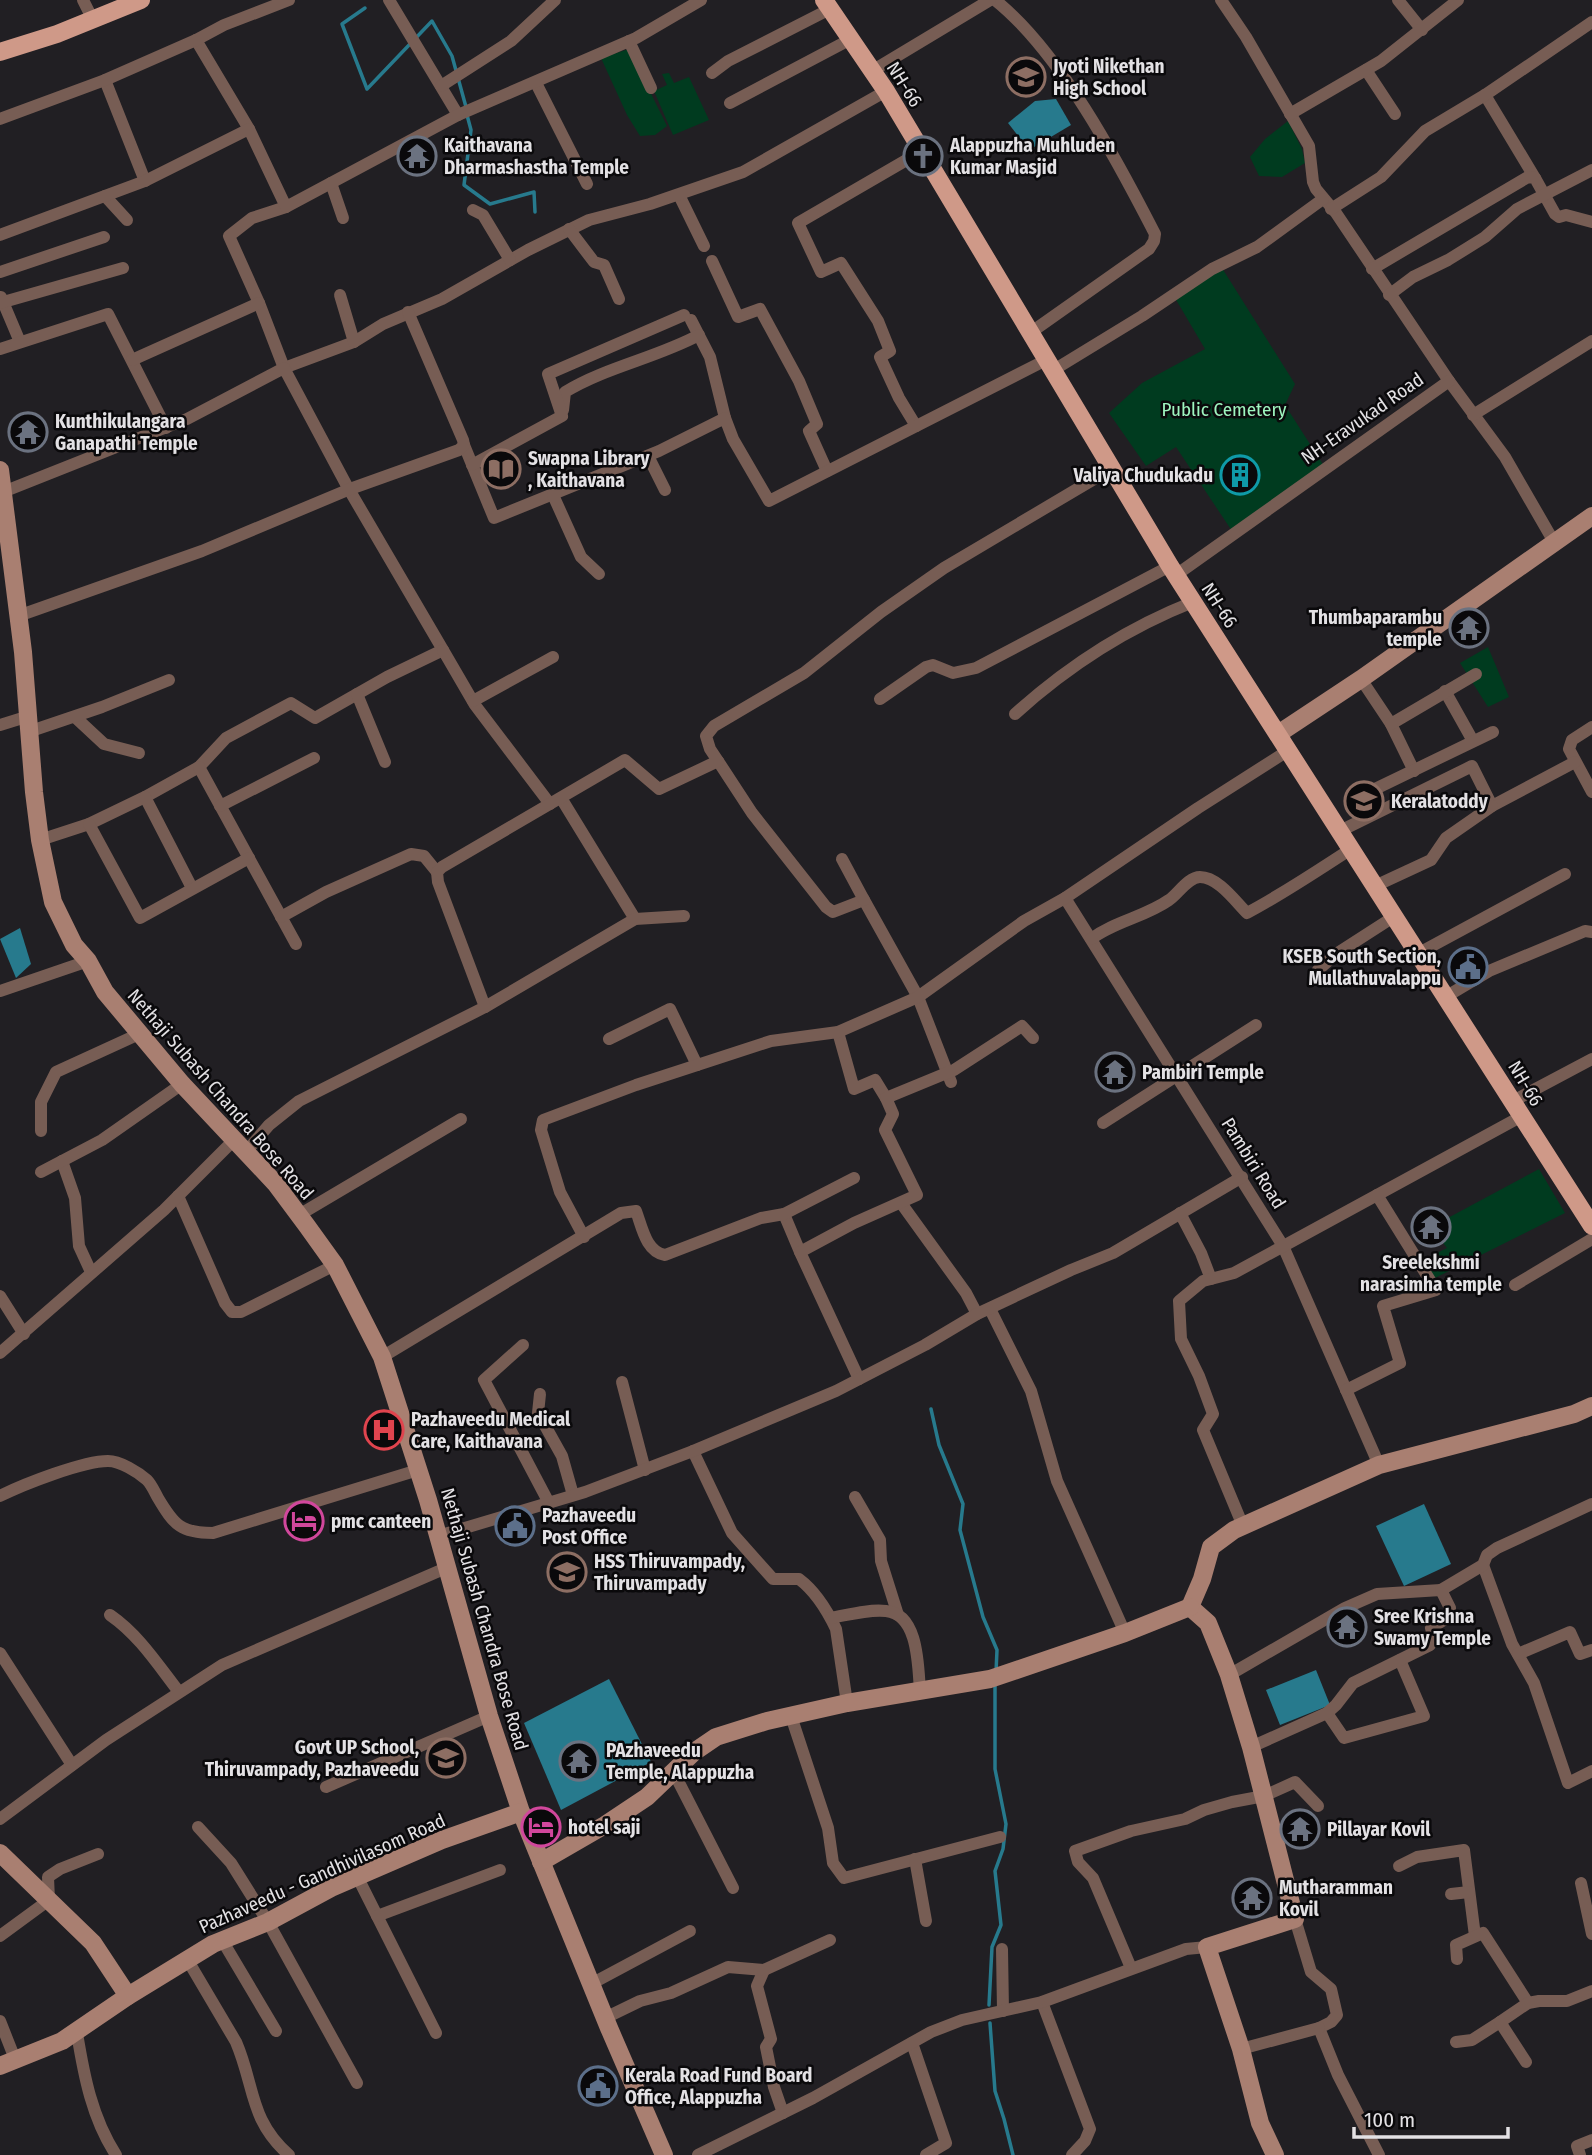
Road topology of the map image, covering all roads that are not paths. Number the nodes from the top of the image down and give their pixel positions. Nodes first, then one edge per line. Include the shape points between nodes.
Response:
1 (83, 0) edge
2 (141, 0) edge
3 (289, 0) edge
4 (388, 0) edge
5 (701, 0) edge
6 (990, 0) edge
7 (995, 0) edge
8 (1222, 0) edge
9 (1398, 0) edge
10 (1458, 0) edge
11 (552, 1) edge
12 (827, 4) edge
13 (93, 20) junction
14 (1592, 22) edge
15 (1422, 30) junction
16 (851, 39) junction
17 (196, 40) junction
18 (629, 41) junction
19 (0, 52) edge
20 (1366, 70) junction
21 (872, 71) junction
22 (712, 73) dead end
23 (105, 80) junction
24 (536, 83) junction
25 (441, 86) junction
26 (651, 88) dead end
27 (886, 91) junction
28 (1485, 95) junction
29 (730, 103) dead end
30 (1290, 114) junction
31 (1395, 114) dead end
32 (458, 115) junction
33 (0, 119) edge
34 (249, 129) junction
35 (922, 151) junction
36 (1592, 170) edge
37 (1535, 178) junction
38 (145, 181) junction
39 (331, 183) junction
40 (587, 184) dead end
41 (679, 195) junction
42 (1545, 195) junction
43 (104, 196) junction
44 (1327, 204) junction
45 (286, 207) junction
46 (472, 210) dead end
47 (343, 218) dead end
48 (127, 220) dead end
49 (1592, 222) edge
50 (569, 229) junction
51 (0, 236) edge
52 (104, 237) dead end
53 (704, 246) dead end
54 (510, 260) junction
55 (712, 261) dead end
56 (123, 268) dead end
57 (1372, 269) junction
58 (0, 272) edge
59 (341, 295) dead end
60 (1390, 295) junction
61 (619, 299) dead end
62 (1, 300) edge
63 (259, 303) junction
64 (408, 313) junction
65 (1030, 333) junction
66 (699, 335) junction
67 (1592, 341) edge
68 (20, 342) junction
69 (354, 342) junction
70 (0, 349) edge
71 (132, 360) junction
72 (1049, 365) junction
73 (284, 368) junction
74 (1449, 381) junction
75 (1473, 415) junction
76 (562, 416) junction
77 (726, 418) junction
78 (916, 426) junction
79 (166, 428) junction
80 (464, 445) junction
81 (648, 456) junction
82 (472, 465) junction
83 (1111, 469) junction
84 (827, 471) junction
85 (1, 479) edge
86 (350, 489) junction
87 (665, 490) dead end
88 (553, 495) junction
89 (1592, 516) edge
90 (1554, 541) junction
91 (5, 554) edge
92 (1173, 570) junction
93 (599, 574) dead end
94 (1193, 602) junction
95 (18, 616) junction
96 (443, 649) junction
97 (553, 657) dead end
98 (1476, 674) dead end
99 (1361, 679) junction
100 (169, 680) dead end
101 (1445, 691) junction
102 (357, 694) junction
103 (880, 699) dead end
104 (473, 701) junction
105 (1015, 714) dead end
106 (75, 717) junction
107 (30, 724) junction
108 (1391, 724) junction
109 (0, 726) edge
110 (1592, 727) edge
111 (1493, 732) dead end
112 (1278, 734) junction
113 (1472, 741) junction
114 (1289, 750) junction
115 (139, 754) dead end
116 (314, 758) dead end
117 (718, 761) junction
118 (385, 762) dead end
119 (1575, 762) junction
120 (199, 767) junction
121 (1414, 771) junction
122 (1373, 790) dead end
123 (1592, 792) edge
124 (145, 797) junction
125 (556, 801) junction
126 (220, 806) junction
127 (1492, 806) junction
128 (89, 824) junction
129 (1340, 831) junction
130 (40, 840) junction
131 (1351, 849) junction
132 (249, 858) junction
133 (842, 859) dead end
134 (437, 872) junction
135 (1565, 874) dead end
136 (1375, 886) junction
137 (192, 888) junction
138 (1065, 898) junction
139 (864, 900) junction
140 (684, 916) dead end
141 (1395, 916) junction
142 (281, 917) junction
143 (635, 919) junction
144 (1592, 932) edge
145 (1091, 939) junction
146 (296, 944) dead end
147 (1419, 953) junction
148 (88, 961) junction
149 (1318, 970) dead end
150 (0, 991) edge
151 (1447, 996) junction
152 (918, 997) junction
153 (485, 1007) junction
154 (1256, 1025) dead end
155 (838, 1032) junction
156 (139, 1034) junction
157 (1033, 1038) dead end
158 (609, 1039) dead end
159 (1592, 1059) edge
160 (697, 1065) junction
161 (1177, 1074) junction
162 (949, 1077) junction
163 (182, 1084) junction
164 (886, 1098) junction
165 (1517, 1109) junction
166 (461, 1119) dead end
167 (1103, 1124) dead end
168 (41, 1131) dead end
169 (240, 1146) junction
170 (62, 1161) junction
171 (41, 1172) dead end
172 (1242, 1177) junction
173 (854, 1178) dead end
174 (1377, 1195) junction
175 (178, 1196) junction
176 (901, 1203) junction
177 (1180, 1213) junction
178 (784, 1214) junction
179 (299, 1215) junction
180 (1592, 1226) edge
181 (583, 1237) junction
182 (1592, 1239) edge
183 (1283, 1246) junction
184 (800, 1252) junction
185 (335, 1265) junction
186 (91, 1272) junction
187 (1211, 1279) junction
188 (1515, 1285) dead end
189 (0, 1296) edge
190 (990, 1309) junction
191 (977, 1314) junction
192 (24, 1334) junction
193 (523, 1345) dead end
194 (0, 1353) edge
195 (382, 1357) junction
196 (859, 1378) junction
197 (622, 1382) dead end
198 (1346, 1390) junction
199 (540, 1395) dead end
200 (1592, 1406) edge
201 (693, 1451) junction
202 (1379, 1465) junction
203 (645, 1469) junction
204 (418, 1470) junction
205 (573, 1495) junction
206 (0, 1496) edge
207 (855, 1497) dead end
208 (549, 1503) junction
209 (1592, 1504) edge
210 (1243, 1526) junction
211 (438, 1536) junction
212 (1483, 1564) junction
213 (446, 1569) junction
214 (1441, 1590) junction
215 (1190, 1607) junction
216 (110, 1615) dead end
217 (898, 1615) junction
218 (831, 1618) junction
219 (1125, 1633) junction
220 (1592, 1650) edge
221 (0, 1653) edge
222 (1518, 1654) junction
223 (1400, 1660) junction
224 (1229, 1675) junction
225 (920, 1691) junction
226 (179, 1692) junction
227 (847, 1703) junction
228 (1327, 1713) junction
229 (489, 1716) junction
230 (791, 1716) junction
231 (1251, 1747) junction
232 (72, 1765) junction
233 (673, 1771) junction
234 (1592, 1771) edge
235 (326, 1787) dead end
236 (1264, 1796) junction
237 (1318, 1806) dead end
238 (521, 1811) junction
239 (0, 1819) edge
240 (198, 1828) dead end
241 (1000, 1837) dead end
242 (98, 1854) dead end
243 (1, 1856) edge
244 (915, 1859) junction
245 (541, 1862) junction
246 (1399, 1866) dead end
247 (500, 1870) dead end
248 (358, 1876) junction
249 (1581, 1883) dead end
250 (733, 1888) dead end
251 (1469, 1892) junction
252 (1451, 1894) dead end
253 (49, 1900) junction
254 (377, 1916) junction
255 (1295, 1919) junction
256 (926, 1921) dead end
257 (268, 1922) junction
258 (690, 1931) dead end
259 (1592, 1934) edge
260 (0, 1937) edge
261 (1475, 1937) junction
262 (222, 1940) junction
263 (830, 1940) dead end
264 (1208, 1947) junction
265 (1002, 1949) dead end
266 (187, 1959) junction
267 (1457, 1959) dead end
268 (1131, 1968) junction
269 (764, 1970) junction
270 (591, 1984) junction
271 (1592, 1991) edge
272 (128, 1996) junction
273 (1042, 2002) junction
274 (1528, 2003) junction
275 (1003, 2011) junction
276 (605, 2018) junction
277 (0, 2021) edge
278 (1500, 2022) junction
279 (1319, 2028) junction
280 (276, 2031) dead end
281 (77, 2033) junction
282 (436, 2033) dead end
283 (1457, 2042) dead end
284 (912, 2043) junction
285 (1241, 2049) junction
286 (1526, 2062) dead end
287 (8, 2063) edge
288 (357, 2082) dead end
289 (783, 2113) junction
290 (1592, 2140) edge
291 (112, 2153) edge
292 (289, 2155) edge
293 (664, 2155) edge
294 (698, 2155) edge
295 (926, 2155) edge
296 (1072, 2155) edge
297 (1275, 2155) edge
298 (1379, 2155) edge
299 (1580, 2155) edge

1 - 13 street
2 - 13 main road
3 - 17 street
4 - 25 street
5 - 18 street
6 - 21 street
7 - 65 street via 1018,18 1069,86 1155,234 1149,249
8 - 30 street
9 - 15 street
10 - 15 street
11 - 25 street via 511,41
12 - 16 main road, NH-66
12 - 22 street
13 - 19 main road
14 - 28 street
15 - 20 street
16 - 21 main road, NH-66
16 - 29 street
17 - 23 street
17 - 34 street
18 - 24 street
18 - 26 street
20 - 30 street
20 - 31 street
21 - 27 main road, NH-66
23 - 33 street
23 - 38 street
24 - 32 street
24 - 40 street
25 - 32 street
27 - 35 main road, NH-66
27 - 41 street via 743,172
28 - 37 street
28 - 44 street via 1424,131 1381,177
30 - 44 street via 1309,146 1313,182
32 - 39 street
34 - 38 street
34 - 45 street
35 - 65 main road, NH-66
35 - 78 street via 798,223 821,272 841,263 878,321 890,351 880,357
36 - 42 street
37 - 42 street
37 - 57 street via 1528,177
38 - 43 street
39 - 45 street
39 - 47 street
41 - 50 street
41 - 53 street
42 - 49 street via 1559,217
42 - 60 street
43 - 48 street
43 - 51 street
44 - 57 street
44 - 72 street via 1212,269 1142,316
45 - 63 street via 253,218 229,236
46 - 54 street via 484,215
50 - 54 street
50 - 61 street via 594,262 604,265
52 - 58 street
54 - 64 street
55 - 84 street via 738,317 760,309 817,424 809,431
56 - 62 street
57 - 60 street
59 - 69 street
60 - 74 street
62 - 68 street
63 - 71 street
63 - 73 street
64 - 69 street
64 - 80 street
65 - 72 main road, NH-66
66 - 76 street via 671,350 586,379 565,392
66 - 76 street via 688,318 548,374
66 - 77 street via 710,357
67 - 75 street
68 - 70 street
68 - 71 street via 108,314
69 - 73 street
71 - 79 street
72 - 78 street
72 - 83 main road, NH-66
73 - 79 street
73 - 86 street
74 - 75 street, NH-Eravukad Road
74 - 92 street, NH-Eravukad Road
75 - 90 street, NH-Eravukad Road via 1505,457
76 - 82 street
77 - 81 street
77 - 84 street via 769,501
78 - 84 street
79 - 85 street
80 - 82 street
80 - 86 street
81 - 87 street
81 - 88 street
82 - 88 street via 494,518
83 - 92 main road, NH-66
83 - 117 street via 944,568 804,673 713,726 706,736
85 - 91 main road, Nethaji Subash Chandra Bose Road
86 - 95 street via 202,551
86 - 96 street
88 - 93 street via 581,556
89 - 90 main road
90 - 99 main road
91 - 95 main road, Nethaji Subash Chandra Bose Road
92 - 94 main road, NH-66
92 - 103 street, NH-Eravukad Road via 976,668 953,673 926,667
94 - 105 street via 1105,646 1047,685
94 - 112 main road, NH-66
95 - 107 main road, Nethaji Subash Chandra Bose Road
96 - 102 street
96 - 104 street
97 - 104 street
98 - 101 street
99 - 108 street
99 - 112 main road
100 - 106 street
101 - 108 street
101 - 113 street
102 - 118 street
102 - 120 street via 315,718 291,702 226,738
104 - 125 street
106 - 107 street
106 - 115 street via 104,744
107 - 109 street
107 - 130 main road, Nethaji Subash Chandra Bose Road
108 - 121 street
110 - 119 street via 1569,745
111 - 113 street
112 - 114 main road, NH-66
113 - 121 street
114 - 129 main road, NH-66
114 - 138 street
116 - 126 street
117 - 125 street via 659,789 625,760
117 - 139 street via 752,813 826,907 833,912
119 - 123 street
119 - 127 street
120 - 124 street
120 - 126 street
121 - 122 street
124 - 128 street
124 - 137 street
125 - 134 street
125 - 143 street
126 - 132 street
127 - 129 street via 1472,766
127 - 136 street via 1447,838 1431,860
128 - 130 street
128 - 137 street via 140,918
129 - 131 main road, NH-66
130 - 148 main road, Nethaji Subash Chandra Bose Road via 54,902 74,945
131 - 136 main road, NH-66
131 - 145 street via 1247,913 1216,882 1194,878 1171,899
132 - 137 street
132 - 142 street
133 - 139 street
134 - 142 street via 424,856 411,854
134 - 153 street
135 - 147 street
136 - 141 main road, NH-66
138 - 145 street, Pambiri Road
138 - 152 street via 1024,921
139 - 152 street
140 - 143 street
141 - 147 main road, NH-66
141 - 149 street
142 - 146 street
143 - 153 street
144 - 151 street via 1585,930 1489,971
145 - 161 street, Pambiri Road
147 - 151 main road, NH-66
148 - 150 street
148 - 156 main road, Nethaji Subash Chandra Bose Road via 105,992
151 - 165 main road, NH-66
152 - 155 street
152 - 162 street
153 - 169 street via 299,1101
154 - 161 street
155 - 160 street via 771,1041
155 - 164 street via 854,1089 875,1080
156 - 163 main road, Nethaji Subash Chandra Bose Road
156 - 168 street via 55,1072 41,1102
157 - 162 street via 1022,1026
158 - 160 street via 670,1010
159 - 165 street
160 - 181 street via 544,1120 541,1130 560,1192
161 - 167 street
161 - 172 street, Pambiri Road
162 - 164 street
163 - 169 main road, Nethaji Subash Chandra Bose Road
163 - 170 street via 102,1140
164 - 176 street via 893,1114 885,1130 917,1195
165 - 174 street
165 - 180 main road, NH-66
166 - 179 street
169 - 175 street
169 - 179 main road, Nethaji Subash Chandra Bose Road
170 - 171 street
170 - 186 street via 75,1198 79,1246
172 - 177 street
172 - 183 street, Pambiri Road
173 - 178 street
174 - 183 street
174 - 198 street via 1436,1290 1383,1306 1400,1363
175 - 185 street via 232,1312 241,1312
175 - 186 street
176 - 184 street
176 - 191 street
177 - 187 street
177 - 190 street via 1113,1253
178 - 181 street via 761,1218 665,1255 650,1246 636,1211 621,1213
178 - 184 street
179 - 185 main road, Nethaji Subash Chandra Bose Road
181 - 195 street
182 - 188 street
183 - 187 street via 1234,1273
183 - 198 street, Pambiri Road
184 - 196 street
185 - 195 main road, Nethaji Subash Chandra Bose Road
186 - 192 street
187 - 210 street via 1180,1301 1181,1339 1213,1414 1203,1430
189 - 192 street
190 - 191 street
190 - 219 street via 1031,1391 1057,1481
191 - 196 street
192 - 194 street
193 - 208 street via 484,1380
195 - 204 main road, Nethaji Subash Chandra Bose Road
196 - 201 street
197 - 203 street
198 - 202 street, Pambiri Road
199 - 205 street via 538,1413 562,1456
200 - 202 main road
201 - 203 street
201 - 218 street via 732,1533 769,1576 778,1581 799,1579 807,1585
202 - 210 main road
203 - 205 street
204 - 206 street via 213,1533 184,1530 168,1516 148,1481 110,1461 19,1486
204 - 211 main road, Nethaji Subash Chandra Bose Road
205 - 208 street
207 - 217 street via 880,1540 881,1561
208 - 211 street
209 - 212 street via 1497,1548
210 - 215 main road via 1211,1546
211 - 213 main road, Nethaji Subash Chandra Bose Road
212 - 214 street
212 - 222 street
213 - 226 street via 222,1665
213 - 229 main road, Nethaji Subash Chandra Bose Road
214 - 223 street via 1450,1608 1449,1617 1431,1628 1430,1645
214 - 224 street via 1377,1594
215 - 219 main road
215 - 224 main road via 1208,1623
216 - 226 street via 137,1637
217 - 218 street via 885,1611
217 - 225 street via 916,1645
218 - 227 street
219 - 225 main road via 990,1679
220 - 222 street via 1580,1654 1570,1632
221 - 232 street
222 - 234 street via 1534,1683 1568,1783
223 - 228 street via 1353,1683
223 - 228 street via 1424,1716 1344,1738
224 - 231 main road
225 - 227 main road
226 - 232 street
227 - 230 main road
228 - 231 street
229 - 235 street
229 - 238 main road, Nethaji Subash Chandra Bose Road
230 - 233 main road via 716,1737
230 - 244 street via 839,1874 855,1876
231 - 236 main road
232 - 239 street
233 - 245 main road via 646,1797
233 - 250 street
236 - 237 street via 1295,1782
236 - 255 main road
236 - 268 street via 1131,1831 1075,1851 1078,1862 1093,1878
238 - 245 main road, Nethaji Subash Chandra Bose Road
238 - 248 main road, Pazhaveedu - Gandhivilasom Road
240 - 257 street via 231,1863
241 - 244 street
242 - 253 street via 48,1877
243 - 253 main road
244 - 256 street
245 - 270 main road, Nethaji Subash Chandra Bose Road
246 - 251 street via 1417,1857 1464,1850
247 - 254 street
248 - 254 street
248 - 257 main road, Pazhaveedu - Gandhivilasom Road
249 - 259 street
251 - 252 street
251 - 261 street
253 - 260 street
253 - 272 main road via 93,1943
254 - 282 street
255 - 264 main road
255 - 279 street via 1311,1972 1331,1989 1337,2015
257 - 262 main road, Pazhaveedu - Gandhivilasom Road
257 - 288 street
258 - 270 street
261 - 267 street via 1456,1945
261 - 274 street via 1483,1933
262 - 266 main road, Pazhaveedu - Gandhivilasom Road
262 - 280 street
263 - 269 street
264 - 268 street via 1186,1949
264 - 285 main road
265 - 275 street
266 - 272 main road, Pazhaveedu - Gandhivilasom Road
266 - 292 street via 242,2054 251,2095 265,2128
268 - 273 street
269 - 276 street via 728,1967
269 - 289 street via 757,1986 771,2039 766,2047 774,2087
270 - 276 main road, Nethaji Subash Chandra Bose Road
271 - 274 street via 1567,2001
272 - 281 main road, Pazhaveedu - Gandhivilasom Road
273 - 275 street
273 - 296 street via 1090,2129
274 - 278 street
275 - 284 street via 962,2020
276 - 293 main road, Nethaji Subash Chandra Bose Road
277 - 287 street
278 - 283 street via 1472,2040
278 - 286 street
279 - 285 street
279 - 298 street
281 - 287 main road, Pazhaveedu - Gandhivilasom Road
281 - 291 street via 85,2084
284 - 289 street
284 - 295 street via 946,2143
285 - 297 main road via 1260,2123
289 - 294 street
290 - 299 street via 1577,2146

